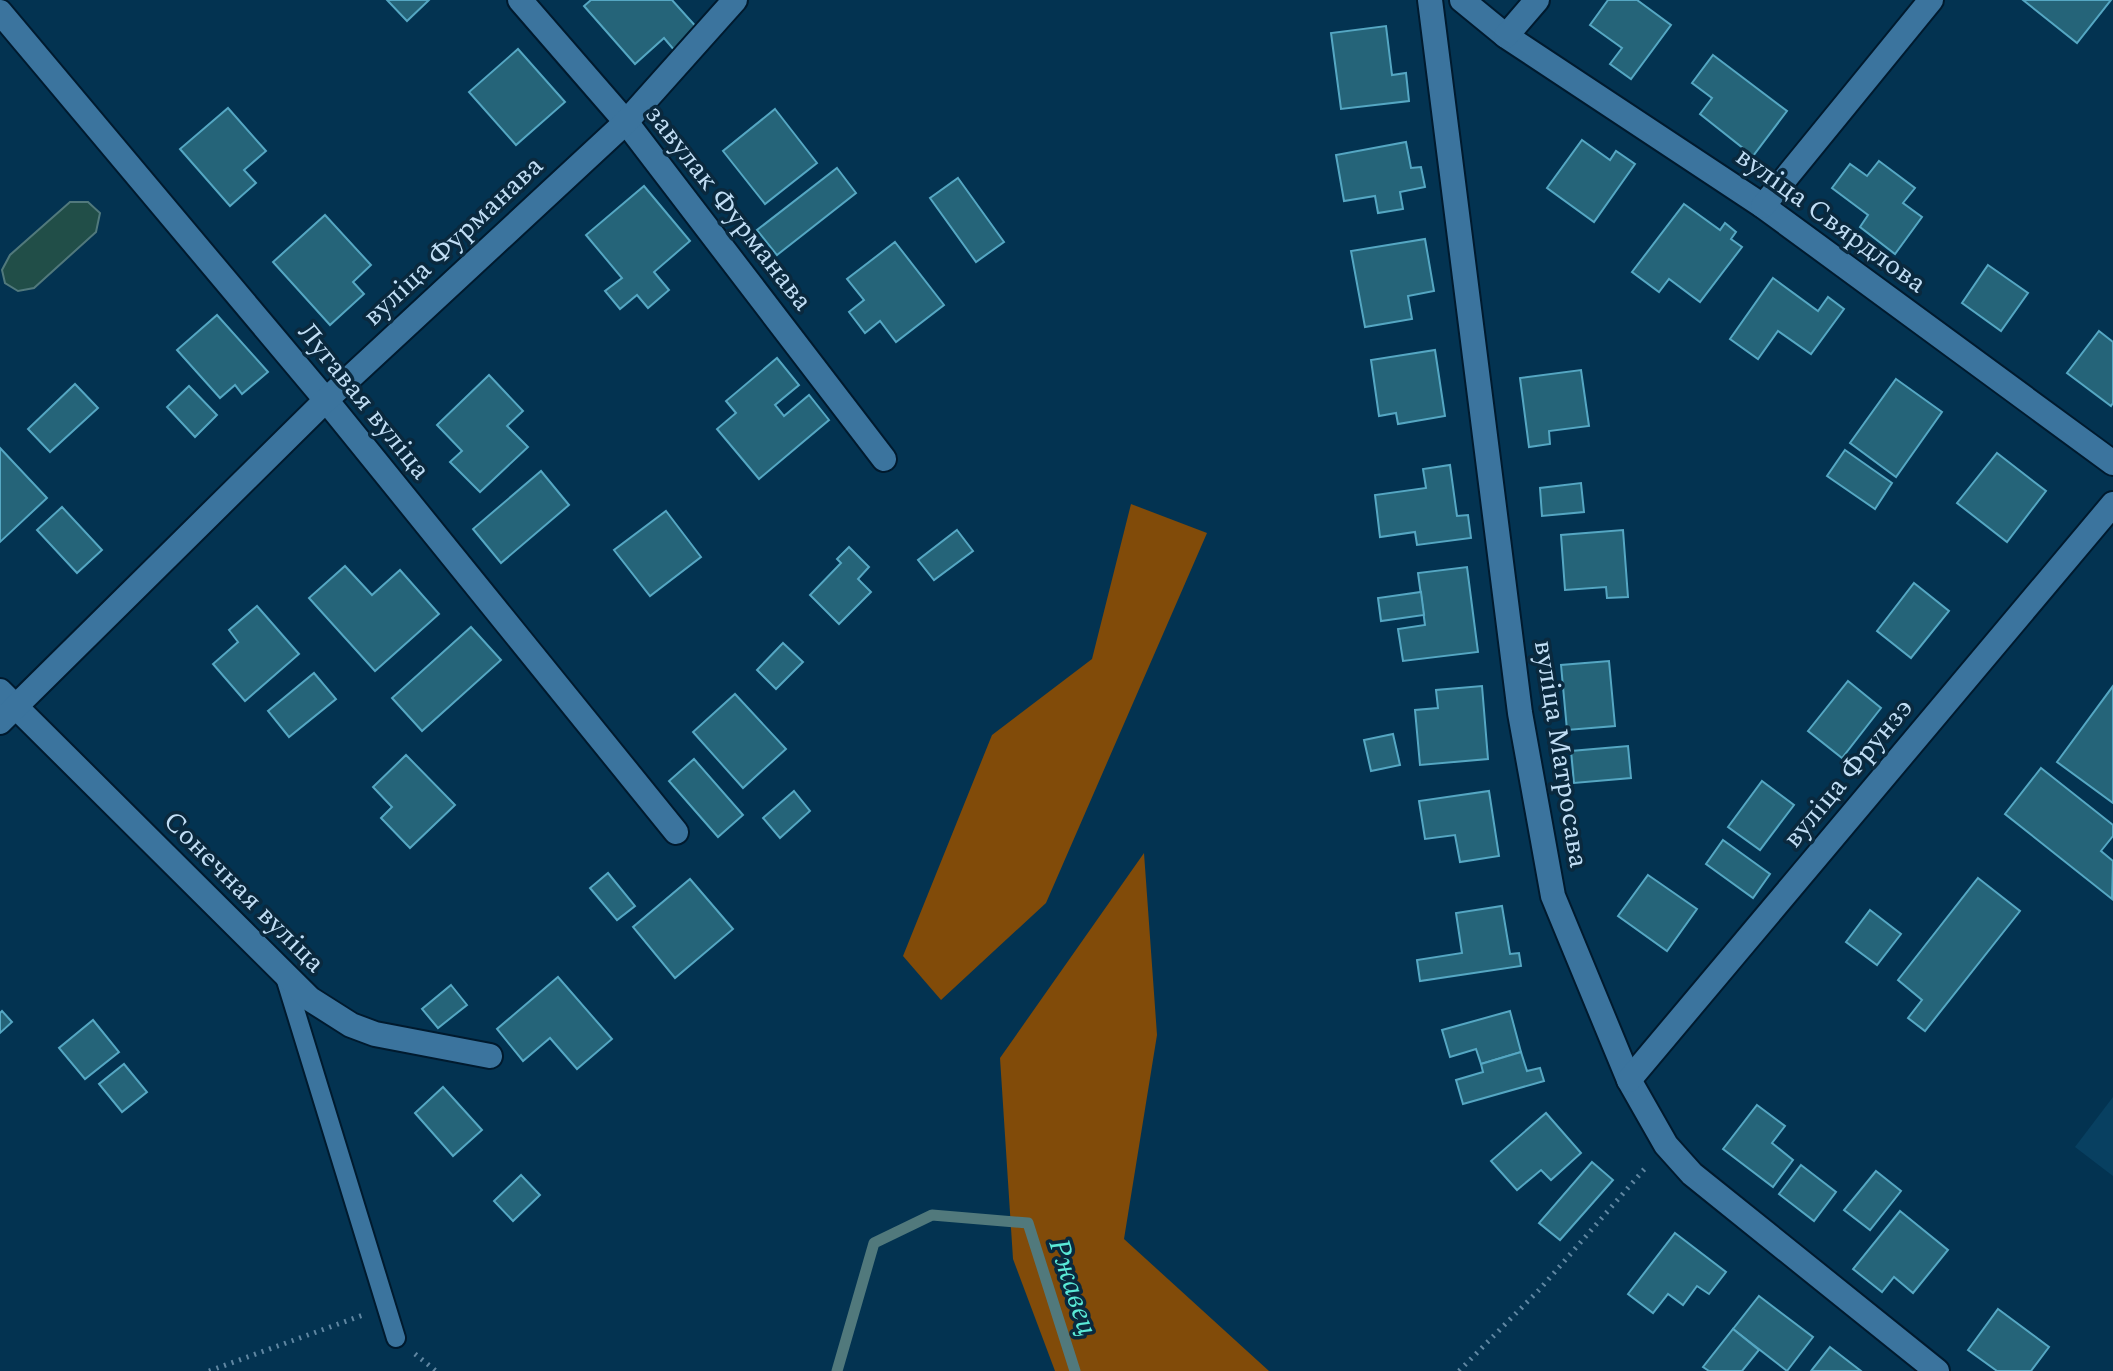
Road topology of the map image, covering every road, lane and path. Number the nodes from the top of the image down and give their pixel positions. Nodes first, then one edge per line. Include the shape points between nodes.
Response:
1 (520, 0) edge
2 (735, 0) edge
3 (1430, 0) edge
4 (1462, 0) edge
5 (1537, 0) edge
6 (1931, 0) edge
7 (0, 12) edge
8 (1506, 36) junction
9 (626, 122) junction
10 (1763, 206) junction
11 (326, 400) junction
12 (884, 459) dead end
13 (2113, 463) edge
14 (2113, 504) edge
15 (5, 707) edge
16 (676, 832) dead end
17 (284, 974) junction
18 (490, 1056) dead end
19 (1629, 1080) junction
20 (1666, 1145) junction
21 (386, 1306) junction
22 (396, 1338) dead end
23 (209, 1371) edge
24 (1459, 1371) edge
25 (1937, 1371) edge

1 - 9 street, завулак Фурманава
2 - 9 street, вуліца Фурманава
3 - 19 street, вуліца Матросава via 1520,713 1553,896
4 - 8 street
5 - 8 street
6 - 10 street
7 - 11 street, Лугавая вуліца
8 - 10 street, вуліца Свярдлова
9 - 11 street, вуліца Фурманава
9 - 12 street, завулак Фурманава
10 - 13 street, вуліца Свярдлова
11 - 15 street, вуліца Фурманава
11 - 16 street, Лугавая вуліца
14 - 19 street, вуліца Фрунзэ
15 - 17 street, Сонечная вуліца
17 - 18 street, Сонечная вуліца via 310,999 351,1025
17 - 21 lane
19 - 20 street, вуліца Матросава
20 - 24 path via 1540,1289
20 - 25 street, вуліца Матросава via 1692,1174
21 - 22 lane
21 - 23 path

